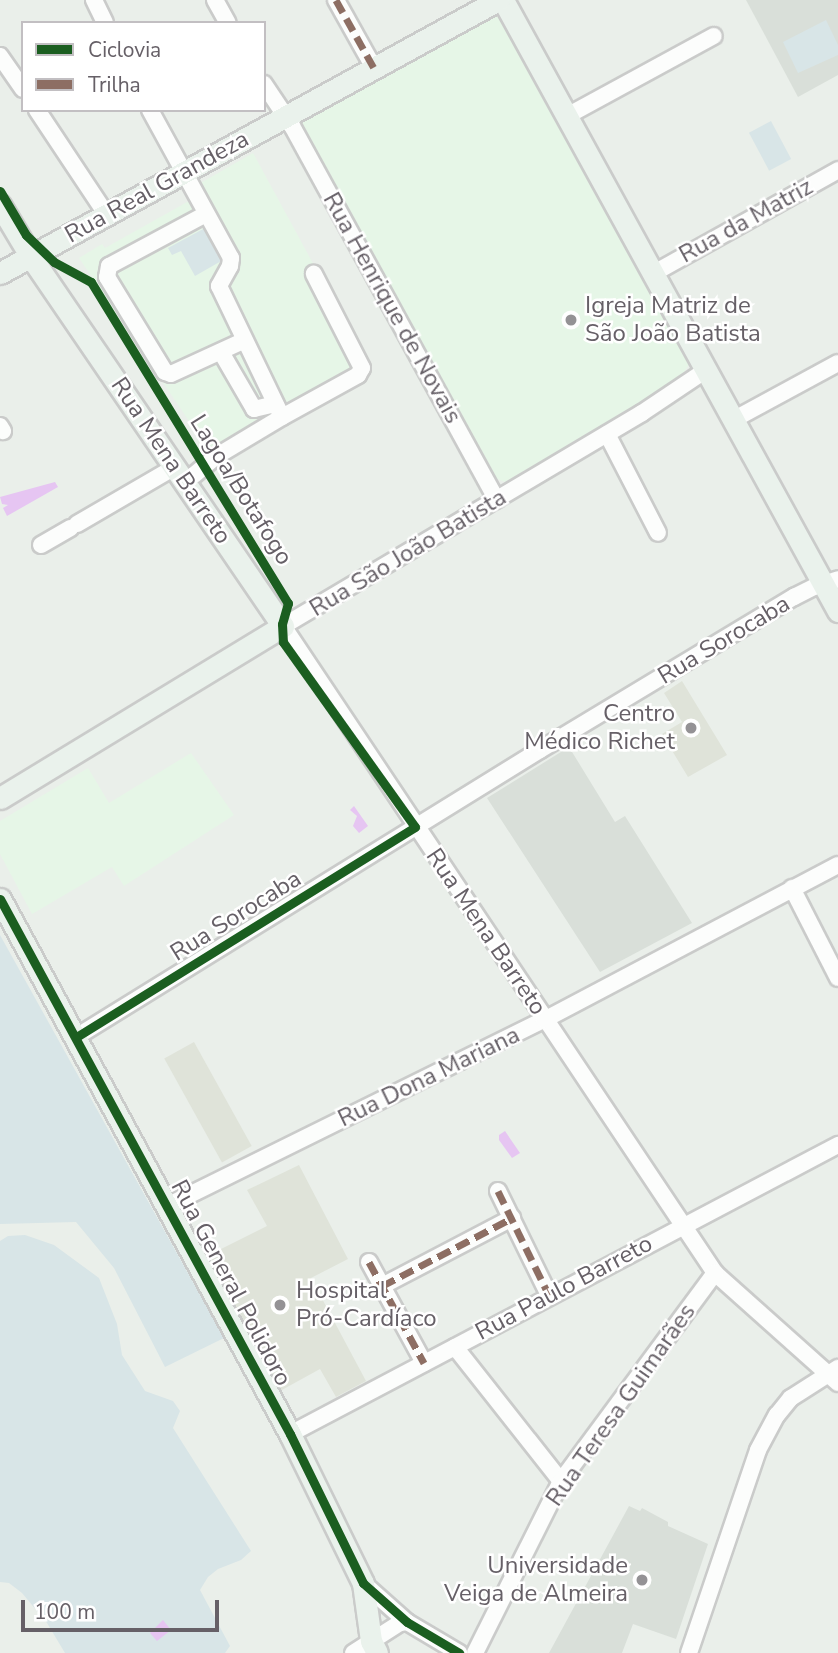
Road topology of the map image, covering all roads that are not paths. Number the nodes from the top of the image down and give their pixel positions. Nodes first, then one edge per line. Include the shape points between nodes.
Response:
1 (94, 0) edge
2 (215, 0) edge
3 (336, 0) edge
4 (501, 0) edge
5 (104, 21) edge
6 (227, 21) edge
7 (714, 36) dead end
8 (0, 55) edge
9 (374, 68) junction
10 (21, 86) edge
11 (266, 87) edge
12 (38, 112) edge
13 (151, 112) edge
14 (567, 116) junction
15 (286, 117) junction
16 (838, 170) edge
17 (182, 173) junction
18 (0, 205) edge
19 (106, 214) junction
20 (206, 214) junction
21 (31, 257) junction
22 (0, 273) edge
23 (654, 273) junction
24 (314, 274) dead end
25 (245, 340) junction
26 (221, 352) junction
27 (838, 363) edge
28 (706, 370) junction
29 (279, 410) junction
30 (733, 420) junction
31 (607, 434) junction
32 (184, 471) junction
33 (497, 500) junction
34 (658, 533) dead end
35 (41, 545) dead end
36 (831, 582) edge
37 (838, 611) edge
38 (283, 626) junction
39 (0, 798) edge
40 (415, 827) junction
41 (838, 865) edge
42 (792, 888) junction
43 (0, 899) edge
44 (838, 978) edge
45 (544, 1020) junction
46 (76, 1037) junction
47 (838, 1145) edge
48 (498, 1191) dead end
49 (167, 1206) junction
50 (512, 1218) junction
51 (684, 1224) junction
52 (369, 1262) dead end
53 (715, 1273) junction
54 (382, 1286) junction
55 (549, 1295) junction
56 (455, 1347) junction
57 (424, 1363) junction
58 (835, 1376) edge
59 (290, 1434) junction
60 (561, 1481) junction
61 (363, 1583) junction
62 (407, 1622) junction
63 (367, 1649) edge
64 (459, 1653) edge
65 (475, 1653) edge
66 (689, 1653) edge

1 - 5 street
2 - 6 street
3 - 9 street
4 - 9 main road, Rua Real Grandeza
4 - 14 main road
7 - 14 street
8 - 10 street
9 - 15 main road, Rua Real Grandeza
11 - 15 street, Rua Henrique de Novais
12 - 19 street
13 - 17 street
14 - 23 main road
15 - 17 main road, Rua Real Grandeza
15 - 33 street, Rua Henrique de Novais
16 - 23 street, Rua da Matriz
17 - 19 main road, Rua Real Grandeza
17 - 20 street
18 - 21 main road, Rua Mena Barreto
19 - 21 main road, Rua Real Grandeza
20 - 25 street via 231,258 219,286
20 - 26 street via 106,271 165,372 177,373
21 - 22 main road, Rua Real Grandeza
21 - 32 main road, Rua Mena Barreto
23 - 28 main road
24 - 29 street via 362,368 358,375
25 - 26 street
25 - 29 street
26 - 29 street via 254,409
27 - 30 street
28 - 30 main road
28 - 31 street, Rua São João Batista
29 - 32 street via 217,456
30 - 36 main road
31 - 33 street, Rua São João Batista
31 - 34 street
32 - 35 street
32 - 38 main road, Rua Mena Barreto
33 - 38 street, Rua São João Batista
36 - 37 main road
36 - 40 street, Rua Sorocaba via 794,597
38 - 39 main road, Rua São João Batista
38 - 40 street, Rua Mena Barreto
40 - 45 street, Rua Mena Barreto
40 - 46 street, Rua Sorocaba
41 - 42 street, Rua Dona Mariana
42 - 44 street
42 - 45 street, Rua Dona Mariana
43 - 46 main road, Rua General Polidoro
45 - 49 street, Rua Dona Mariana
45 - 51 street, Rua Mena Barreto
46 - 49 main road, Rua General Polidoro
47 - 51 street, Rua Paulo Barreto
48 - 50 street
49 - 59 main road, Rua General Polidoro
50 - 54 street
50 - 55 street
51 - 53 street, Rua Mena Barreto
51 - 55 street, Rua Paulo Barreto
52 - 54 street
53 - 58 street, Rua Mena Barreto
53 - 60 street, Rua Teresa Guimarães
54 - 57 street
55 - 56 street, Rua Paulo Barreto
56 - 57 street, Rua Paulo Barreto
56 - 60 street
57 - 59 street, Rua Paulo Barreto
58 - 66 street via 791,1398 758,1450
59 - 61 main road, Rua General Polidoro
60 - 65 street, Rua Teresa Guimarães
61 - 62 street, Rua General Polidoro
61 - 63 main road
62 - 63 street
62 - 64 street, Rua General Polidoro

